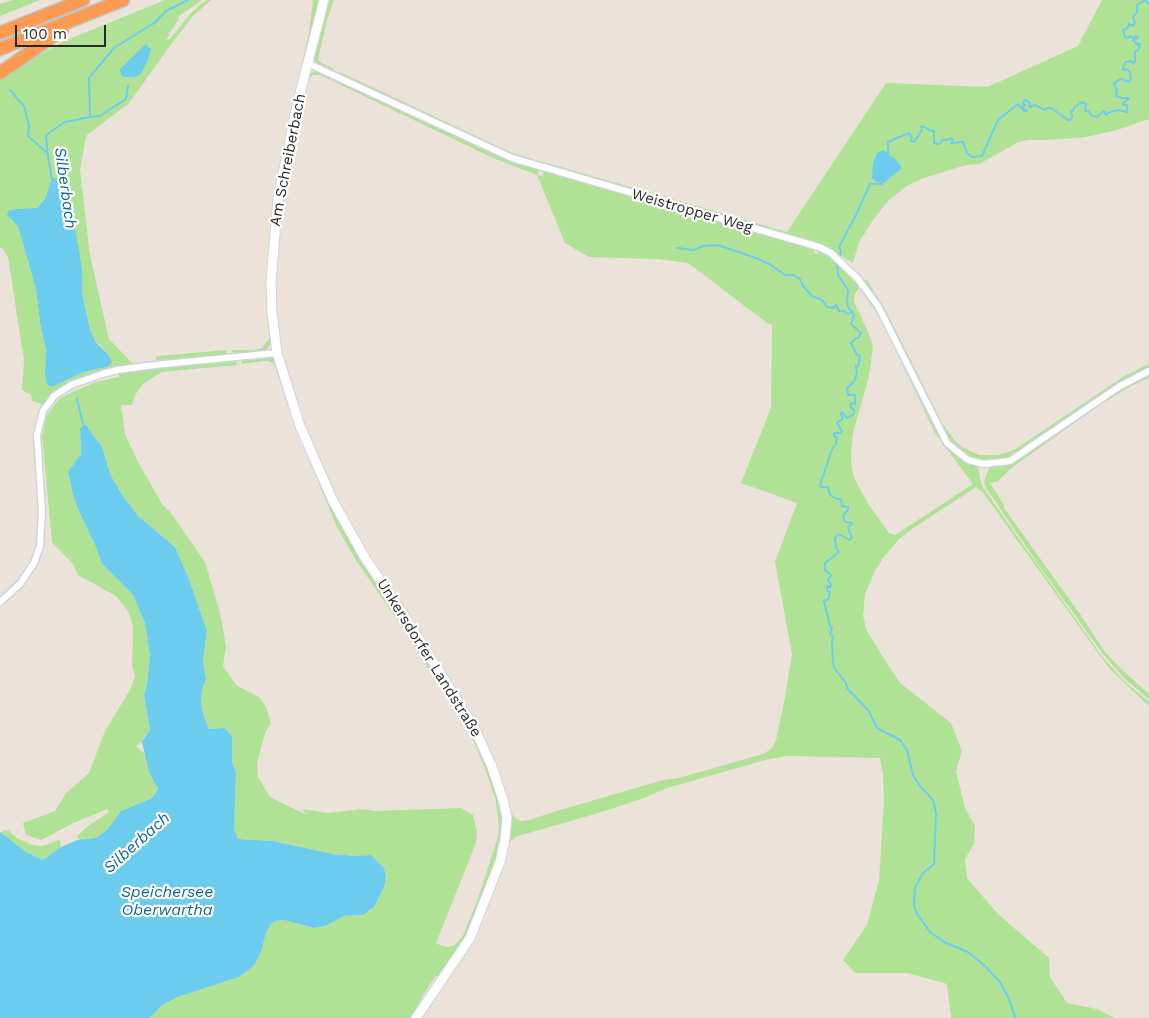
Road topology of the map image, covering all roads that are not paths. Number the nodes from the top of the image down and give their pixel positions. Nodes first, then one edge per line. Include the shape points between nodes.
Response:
1 (83, 0) edge
2 (123, 0) edge
3 (324, 0) edge
4 (83, 16) junction
5 (0, 34) edge
6 (0, 49) edge
7 (307, 64) junction
8 (0, 73) edge
9 (277, 353) junction
10 (1149, 371) edge
11 (0, 602) edge
12 (416, 1018) edge

1 - 5 highway
2 - 4 highway
3 - 7 street, Am Schreiberbach
4 - 6 highway
4 - 8 highway
7 - 9 street, Am Schreiberbach via 276,211 271,298
7 - 10 street, Weistropper Weg via 512,158 831,253 858,279 878,306 947,443 968,460 984,464 1002,463 1017,457 1120,386
9 - 11 street via 133,367 79,382 54,396 43,411 37,435 42,511 40,546 34,563 20,584
9 - 12 street, Unkersdorfer Landstraße via 300,426 336,506 365,558 474,727 492,767 506,813 503,852 470,938

